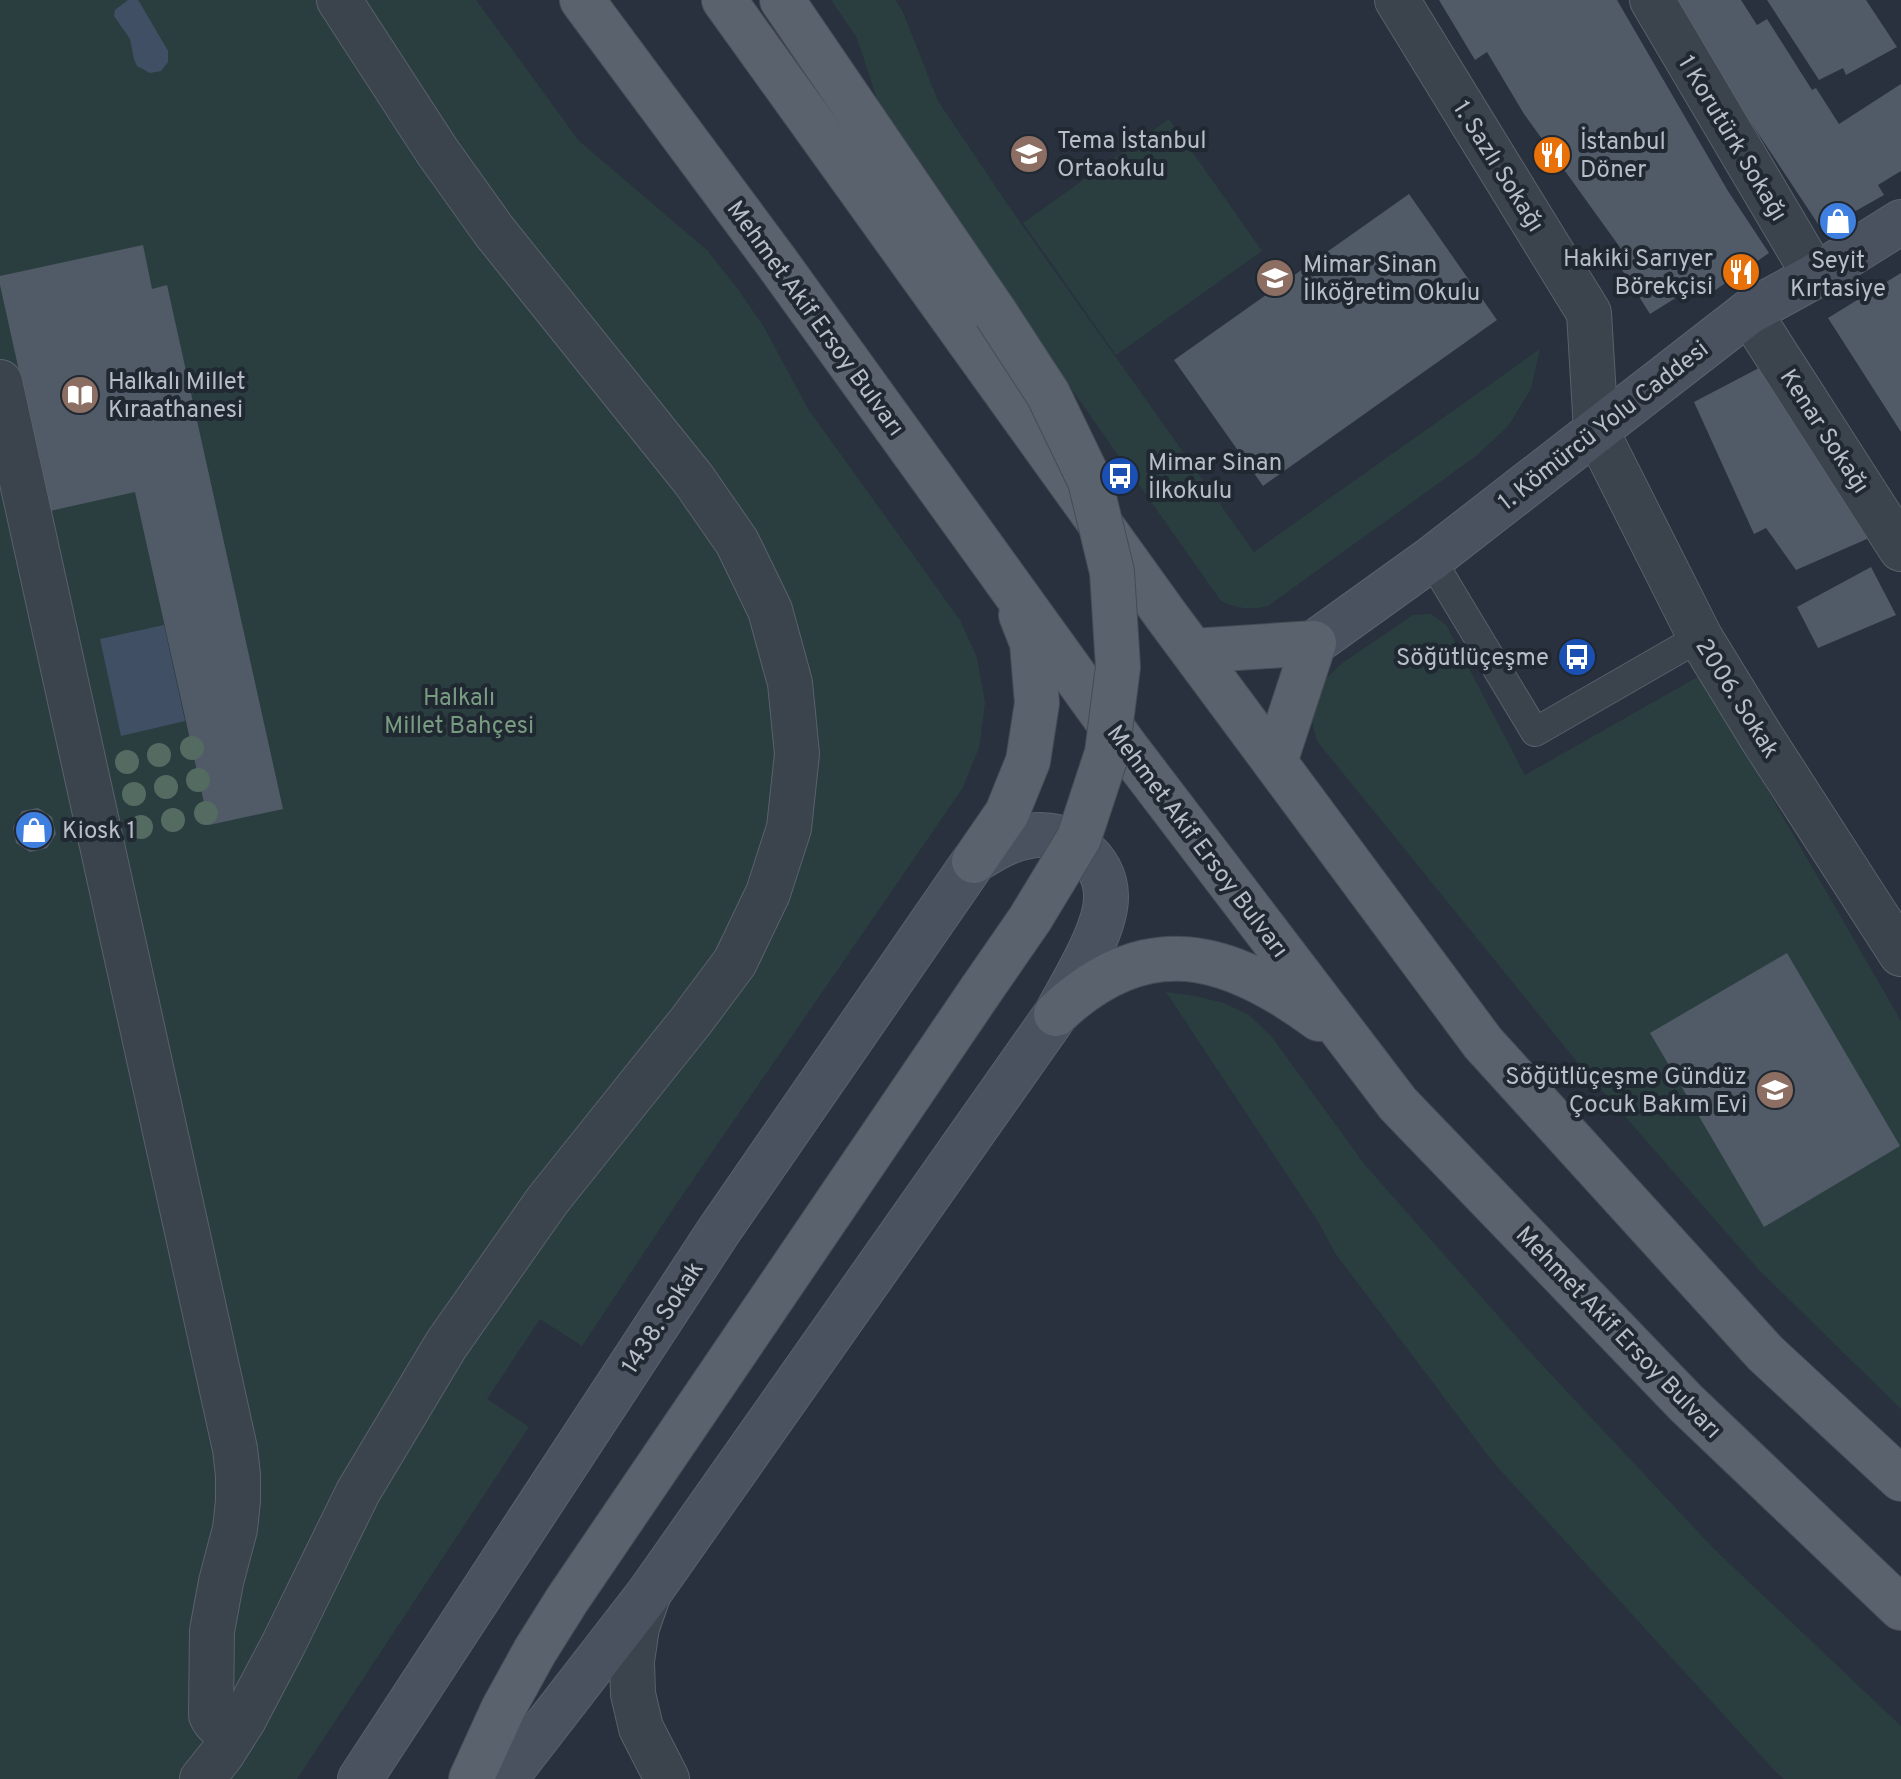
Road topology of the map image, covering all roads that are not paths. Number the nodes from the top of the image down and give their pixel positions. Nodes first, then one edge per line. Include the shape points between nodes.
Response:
1 (339, 0) edge
2 (582, 0) edge
3 (724, 0) edge
4 (782, 0) edge
5 (1397, 0) edge
6 (1652, 0) edge
7 (1901, 222) edge
8 (1815, 276) junction
9 (1749, 312) junction
10 (0, 382) edge
11 (1596, 430) junction
12 (1901, 549) edge
13 (1431, 559) junction
14 (1011, 586) junction
15 (1700, 637) junction
16 (1314, 643) junction
17 (1193, 651) junction
18 (1275, 762) junction
19 (974, 861) junction
20 (1901, 954) edge
21 (1056, 1014) junction
22 (1355, 1048) junction
23 (1901, 1479) edge
24 (649, 1593) junction
25 (1901, 1608) edge
26 (244, 1719) junction
27 (202, 1779) edge
28 (360, 1779) edge
29 (471, 1779) edge
30 (505, 1779) edge
31 (667, 1779) edge

1 - 26 street via 465,191 737,542 770,610 790,683 797,754 789,828 768,893 735,962 547,1201 446,1345 358,1492
2 - 14 main road, Mehmet Akif Ersoy Bulvarı
3 - 17 main road
4 - 29 main road, bridge via 1048,394 1090,481 1112,572 1118,667 1107,753 1079,838 1030,919 567,1600 503,1709
5 - 11 street, 1. Sazlı Sokağı via 1589,313
6 - 8 street, 1 Korutürk Sokağı
7 - 8 street, 1. Kömürcü Yolu Caddesi
8 - 9 street, 1. Kömürcü Yolu Caddesi
9 - 11 street, 1. Kömürcü Yolu Caddesi
9 - 12 street, Kenar Sokağı
10 - 26 street via 235,1449 238,1501 212,1631 211,1715 226,1729
11 - 13 street, 1. Kömürcü Yolu Caddesi
11 - 15 street, 2006. Sokak
13 - 15 lane via 1535,732
13 - 16 street, 1. Kömürcü Yolu Caddesi
14 - 19 main road via 1032,643 1037,703 1028,761 1007,813
14 - 22 main road, Mehmet Akif Ersoy Bulvarı
15 - 20 street, 2006. Sokak
16 - 17 main road
16 - 18 main road
17 - 18 main road
18 - 23 main road via 1483,1043 1765,1353
19 - 21 street via 1001,844 1031,835 1059,837 1082,848 1100,868 1106,896 1101,924
19 - 28 street, 1438. Sokak via 718,1232
21 - 22 main road via 1075,995 1121,970 1176,958 1202,960 1279,991
21 - 24 street
22 - 25 main road, Mehmet Akif Ersoy Bulvarı via 1398,1104 1686,1403
24 - 30 street
24 - 31 street via 637,1627 633,1694 641,1728
26 - 27 street

